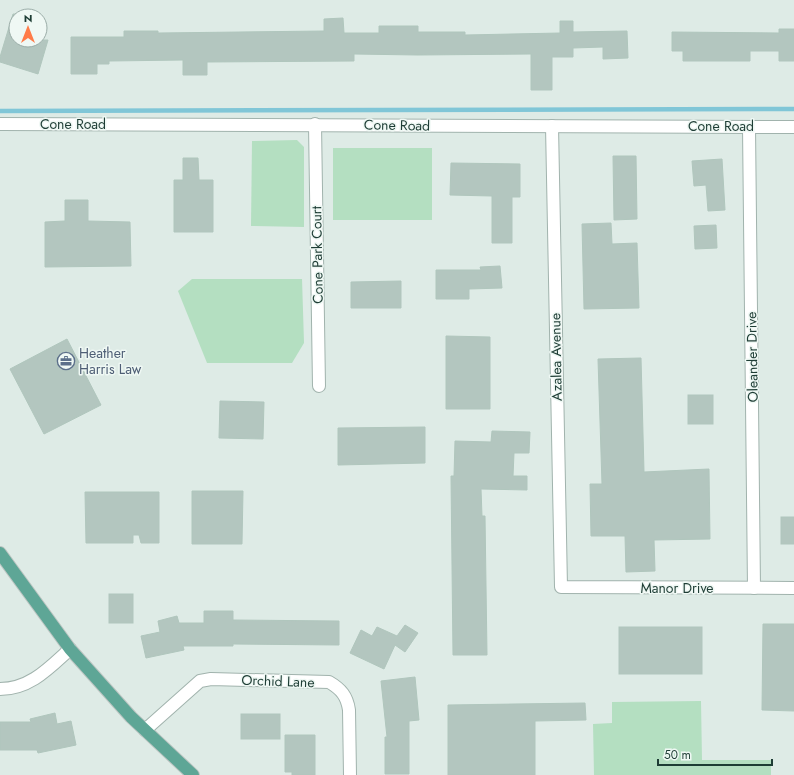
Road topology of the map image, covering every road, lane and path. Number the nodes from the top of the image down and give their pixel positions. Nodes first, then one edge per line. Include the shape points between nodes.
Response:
1 (0, 124) edge
2 (314, 124) junction
3 (552, 126) junction
4 (749, 127) junction
5 (794, 127) edge
6 (319, 386) dead end
7 (0, 553) edge
8 (561, 588) joint
9 (754, 588) junction
10 (794, 588) edge
11 (70, 649) junction
12 (0, 689) edge
13 (145, 730) junction
14 (193, 775) edge
15 (350, 775) edge

1 - 2 street, Cone Road
2 - 3 street, Cone Road
2 - 6 street, Cone Park Court
3 - 4 street, Cone Road
3 - 8 street, Azalea Avenue
4 - 5 street, Cone Road
4 - 9 street, Oleander Drive
7 - 11 main road
8 - 9 street, Manor Drive
9 - 10 street, Manor Drive
11 - 12 street via 29,683 12,689
11 - 13 main road
13 - 14 main road
13 - 15 street, Orchid Lane via 200,681 211,679 329,682 338,687 347,700

